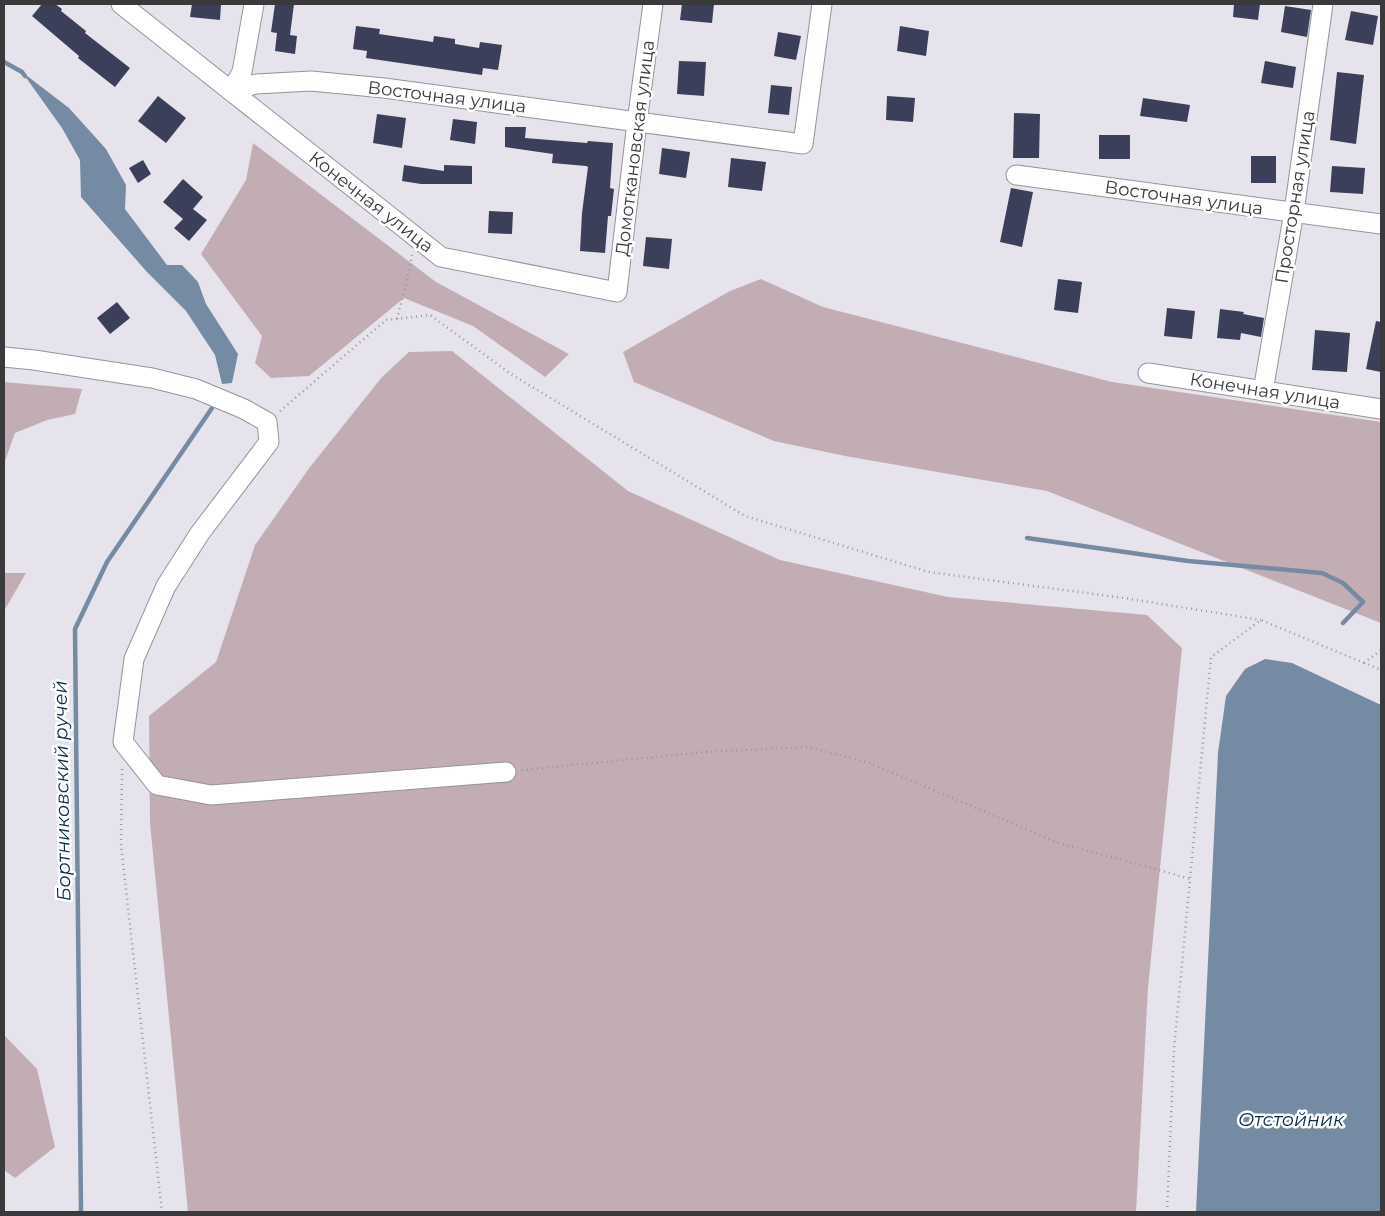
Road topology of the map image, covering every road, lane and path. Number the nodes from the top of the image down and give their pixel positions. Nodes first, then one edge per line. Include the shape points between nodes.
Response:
1 (121, 4) edge
2 (254, 4) edge
3 (653, 4) edge
4 (822, 4) edge
5 (1323, 4) edge
6 (231, 91) junction
7 (637, 122) junction
8 (1016, 175) dead end
9 (1294, 212) junction
10 (1381, 224) edge
11 (412, 254) dead end
12 (617, 292) joint
13 (397, 319) junction
14 (4, 357) edge
15 (1148, 373) dead end
16 (1263, 391) junction
17 (1381, 409) edge
18 (267, 422) junction
19 (1261, 620) junction
20 (1381, 650) edge
21 (1364, 663) junction
22 (1381, 670) edge
23 (123, 742) junction
24 (506, 772) joint
25 (1190, 879) junction
26 (162, 1212) edge
27 (1167, 1212) edge

1 - 6 street
2 - 6 street via 242,72
3 - 7 street, Домоткановская улица
4 - 7 street, Восточная улица via 803,144
5 - 9 street, Просторная улица
6 - 7 street, Восточная улица via 256,84 311,81
6 - 12 street, Конечная улица via 441,258
7 - 12 street, Домоткановская улица
8 - 9 street, Восточная улица
9 - 10 street, Восточная улица
9 - 16 street, Просторная улица
11 - 13 path
13 - 18 path via 386,320
13 - 19 path via 430,315 511,374 745,516 929,572
14 - 18 street via 152,378 196,389
15 - 16 street, Конечная улица
16 - 17 street, Конечная улица
18 - 23 street via 269,442 200,533 166,586 134,659
19 - 21 path
19 - 25 path via 1211,657
20 - 21 path
21 - 22 path
23 - 24 street via 157,785 211,795
23 - 26 path via 121,845
24 - 25 path via 705,752 808,747 869,763 1060,843
25 - 27 path via 1174,1049

